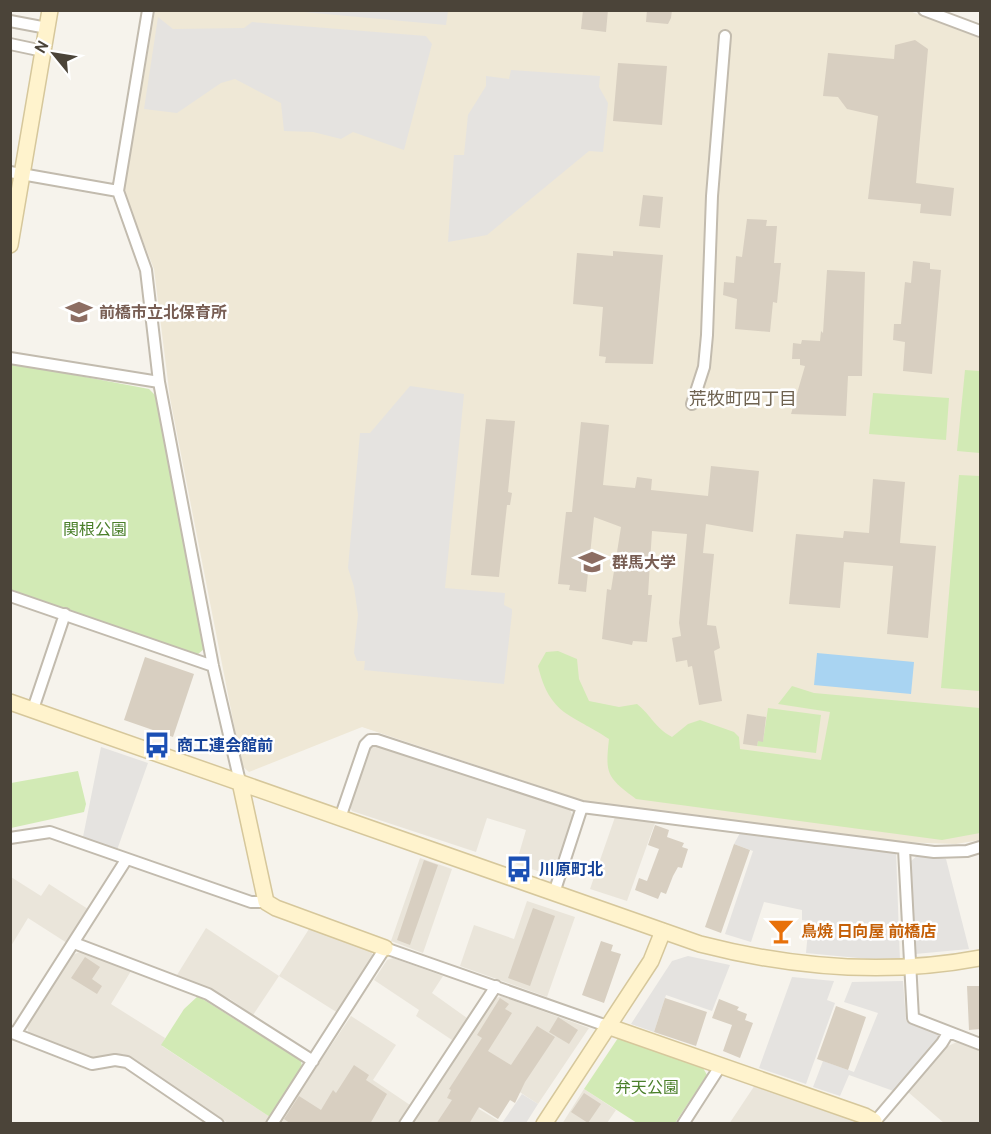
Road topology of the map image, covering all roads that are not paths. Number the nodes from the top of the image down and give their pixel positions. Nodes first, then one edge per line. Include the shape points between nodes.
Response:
1 (50, 10) edge
2 (147, 10) edge
3 (924, 10) edge
4 (10, 21) edge
5 (47, 28) junction
6 (981, 31) edge
7 (725, 36) dead end
8 (10, 44) edge
9 (43, 51) junction
10 (16, 174) edge
11 (118, 191) junction
12 (10, 245) edge
13 (10, 358) edge
14 (159, 382) junction
15 (692, 404) dead end
16 (10, 596) edge
17 (65, 615) junction
18 (213, 666) junction
19 (10, 702) edge
20 (33, 709) junction
21 (240, 782) junction
22 (582, 807) junction
23 (340, 818) junction
24 (10, 838) edge
25 (981, 848) edge
26 (904, 849) junction
27 (126, 860) junction
28 (554, 893) junction
29 (266, 902) junction
30 (663, 931) junction
31 (74, 943) junction
32 (385, 948) junction
33 (981, 958) edge
34 (910, 968) junction
35 (496, 986) junction
36 (608, 1026) junction
37 (13, 1033) edge
38 (948, 1033) junction
39 (981, 1044) edge
40 (313, 1061) junction
41 (721, 1065) junction
42 (874, 1122) edge
43 (218, 1124) edge
44 (272, 1124) edge
45 (405, 1124) edge
46 (544, 1124) edge
47 (683, 1124) edge

1 - 5 street
2 - 11 street
3 - 6 street
4 - 5 street
5 - 9 street
7 - 15 street via 712,196 707,335 704,367
8 - 9 street
9 - 10 street
10 - 11 street
10 - 12 street
11 - 14 street via 146,270
13 - 14 street
14 - 18 street
16 - 17 street
17 - 18 street
17 - 20 street
18 - 21 street
19 - 20 street
20 - 21 street
21 - 23 street
21 - 29 street
22 - 23 street via 373,739 365,745
22 - 26 street
22 - 28 street
23 - 28 street
24 - 27 street via 50,832
25 - 26 street via 950,853
26 - 34 street
27 - 29 street via 251,902
27 - 31 street
28 - 30 street
29 - 32 street
30 - 34 street via 728,951 792,964
30 - 36 street via 651,961
31 - 37 street
31 - 40 street via 208,994
32 - 35 street
32 - 40 street
33 - 34 street
34 - 38 street via 913,1018
35 - 36 street
35 - 45 street
36 - 41 street
36 - 46 street
37 - 43 street via 92,1064 128,1062
38 - 39 street
38 - 42 street
40 - 44 street
41 - 42 street
41 - 47 street

